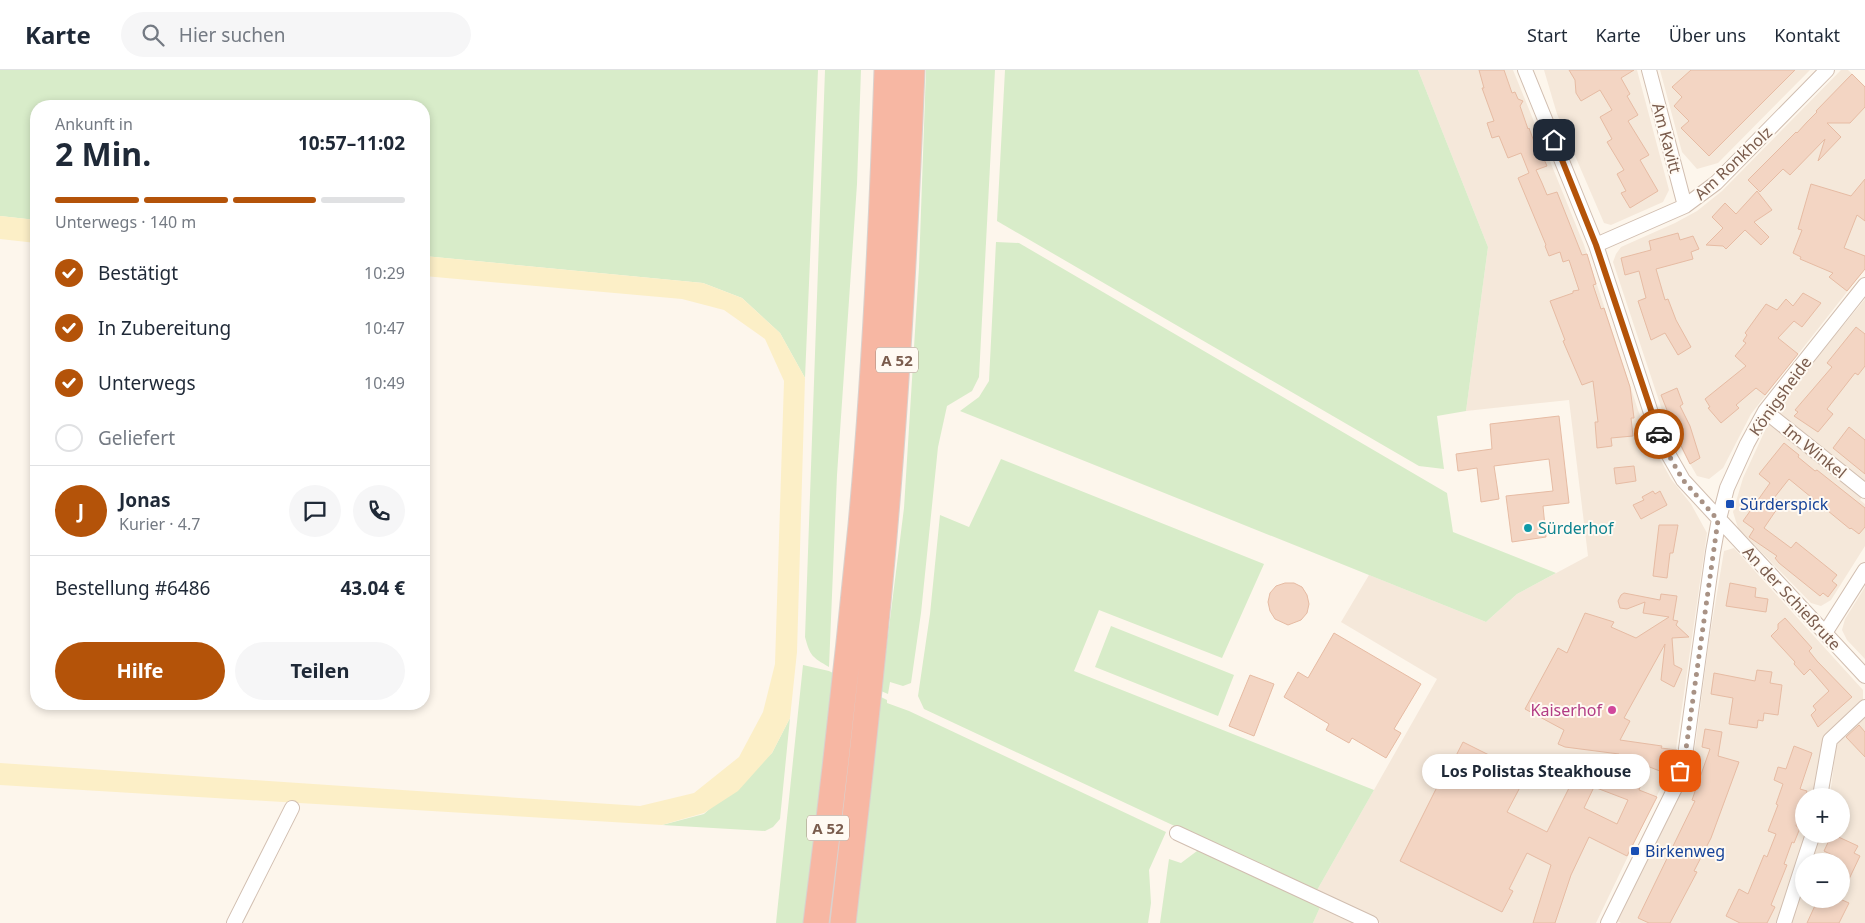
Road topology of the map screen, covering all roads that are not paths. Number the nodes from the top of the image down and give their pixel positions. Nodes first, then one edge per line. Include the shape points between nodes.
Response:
1 (912, 70) edge
2 (1525, 70) edge
3 (1649, 70) edge
4 (1826, 70) edge
5 (886, 72) edge
6 (1685, 206) junction
7 (1596, 245) junction
8 (1865, 285) edge
9 (1765, 411) junction
10 (1865, 491) edge
11 (1718, 520) junction
12 (1865, 570) edge
13 (1825, 633) junction
14 (1865, 676) edge
15 (1865, 707) edge
16 (1821, 788) edge
17 (292, 808) dead end
18 (1177, 833) dead end
19 (1795, 889) edge
20 (234, 923) edge
21 (816, 923) edge
22 (843, 923) edge
23 (1371, 923) edge
24 (1608, 923) edge
25 (1784, 923) edge

1 - 22 highway, A 52 via 906,225 885,527
2 - 7 street
3 - 6 street, Am Kavitt
4 - 6 street, Am Ronkholz via 1716,183
5 - 21 highway, A 52 via 882,199 861,524
6 - 7 street, Am Ronkholz
7 - 11 street via 1653,419 1667,452 1683,480
8 - 9 street, Königsheide
9 - 10 street, Im Winkel
9 - 11 street, Königsheide via 1727,488
11 - 13 street, An der Schießrute
11 - 24 street, Königsheide via 1685,756 1676,786
12 - 13 street
13 - 14 street, An der Schießrute
15 - 16 street via 1830,740
17 - 20 street
18 - 23 street
19 - 25 street

